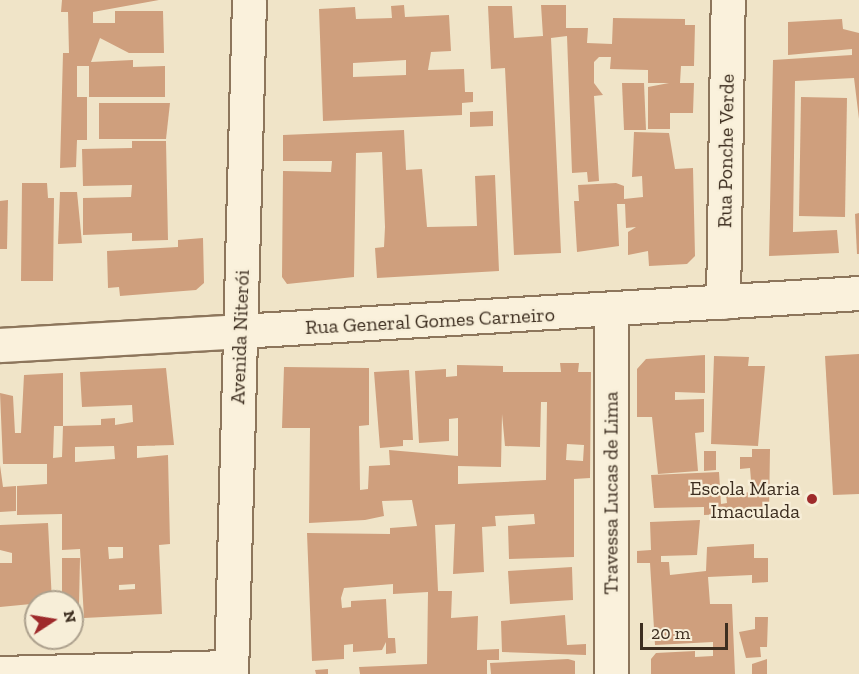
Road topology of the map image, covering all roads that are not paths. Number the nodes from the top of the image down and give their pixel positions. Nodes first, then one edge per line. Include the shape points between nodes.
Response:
1 (249, 0) edge
2 (728, 0) edge
3 (859, 293) edge
4 (723, 302) junction
5 (611, 311) junction
6 (240, 331) junction
7 (0, 345) edge
8 (231, 670) edge
9 (0, 673) edge
10 (611, 674) edge

1 - 6 street, Avenida Niterói
2 - 4 street, Rua Ponche Verde
3 - 4 street, Rua General Gomes Carneiro
4 - 5 street, Rua General Gomes Carneiro
5 - 6 street, Rua General Gomes Carneiro
5 - 10 street, Travessa Lucas de Lima
6 - 7 street, Rua General Gomes Carneiro
6 - 8 street, Avenida Niterói
8 - 9 street

